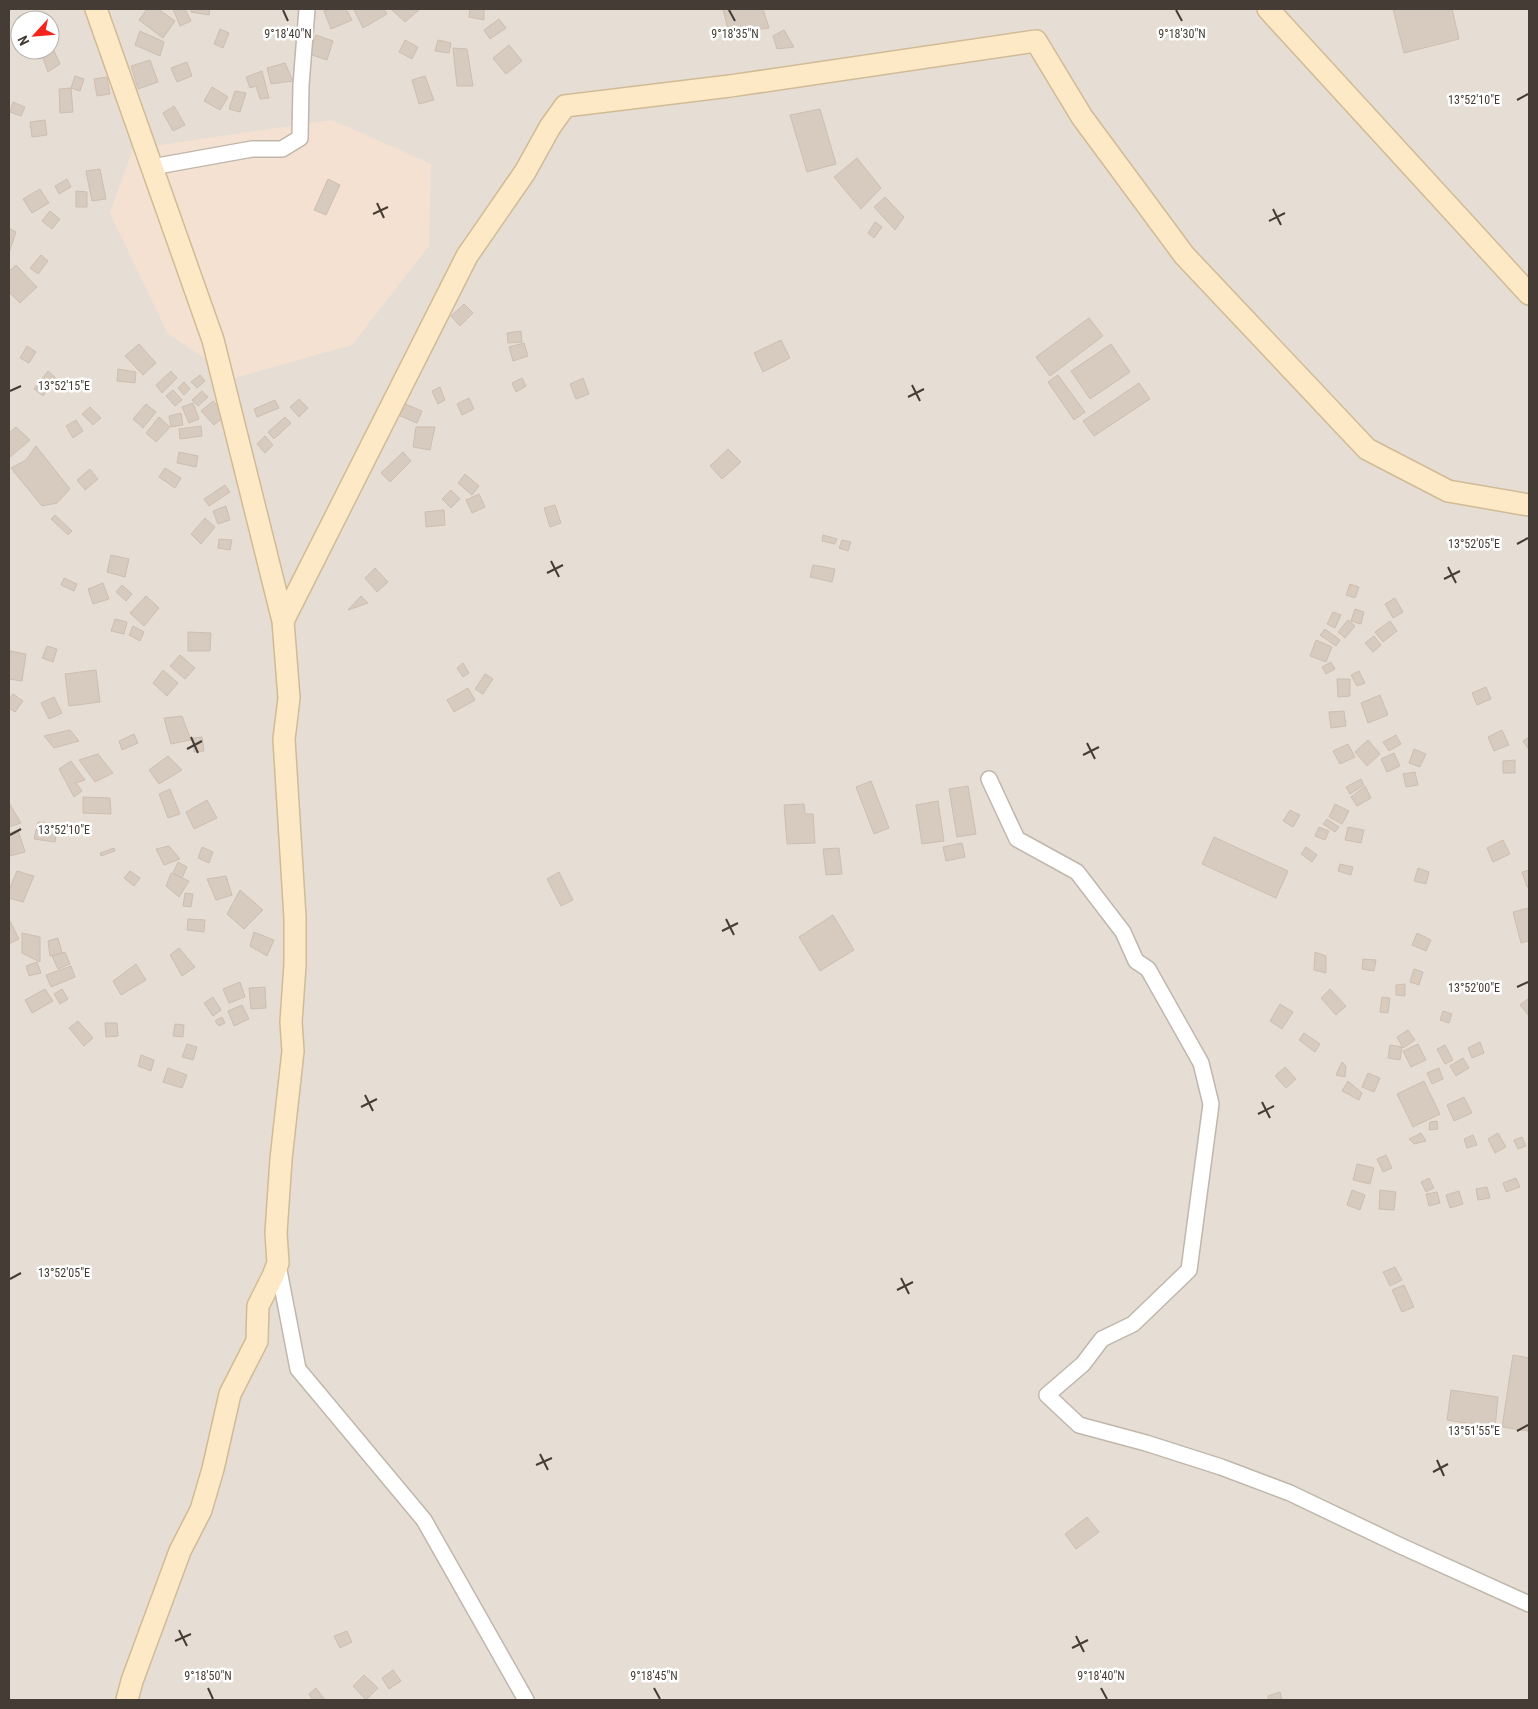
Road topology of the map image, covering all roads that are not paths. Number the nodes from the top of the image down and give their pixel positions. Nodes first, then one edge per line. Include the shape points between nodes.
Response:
1 (96, 9) edge
2 (307, 9) edge
3 (1268, 9) edge
4 (152, 167) junction
5 (1529, 294) edge
6 (1529, 505) edge
7 (284, 621) junction
8 (989, 780) dead end
9 (278, 1263) junction
10 (1529, 1604) edge
11 (127, 1700) edge
12 (526, 1700) edge

1 - 4 main road
2 - 4 street via 300,138 282,149 252,149
3 - 5 main road
4 - 7 main road via 213,340
6 - 7 main road via 1448,491 1367,449 1184,255 1082,117 1036,41 730,86 566,106 467,256
7 - 9 main road via 289,698 284,739 295,965 291,1022 293,1051 277,1224
8 - 10 street via 1017,839 1077,872 1123,932 1136,961 1148,969 1201,1063 1211,1104 1189,1270 1134,1324 1102,1338 1083,1364 1047,1395 1079,1425 1146,1443 1290,1493
9 - 11 main road via 258,1306 257,1341 230,1394 214,1470 201,1510 180,1550
9 - 12 street via 298,1369 424,1520

